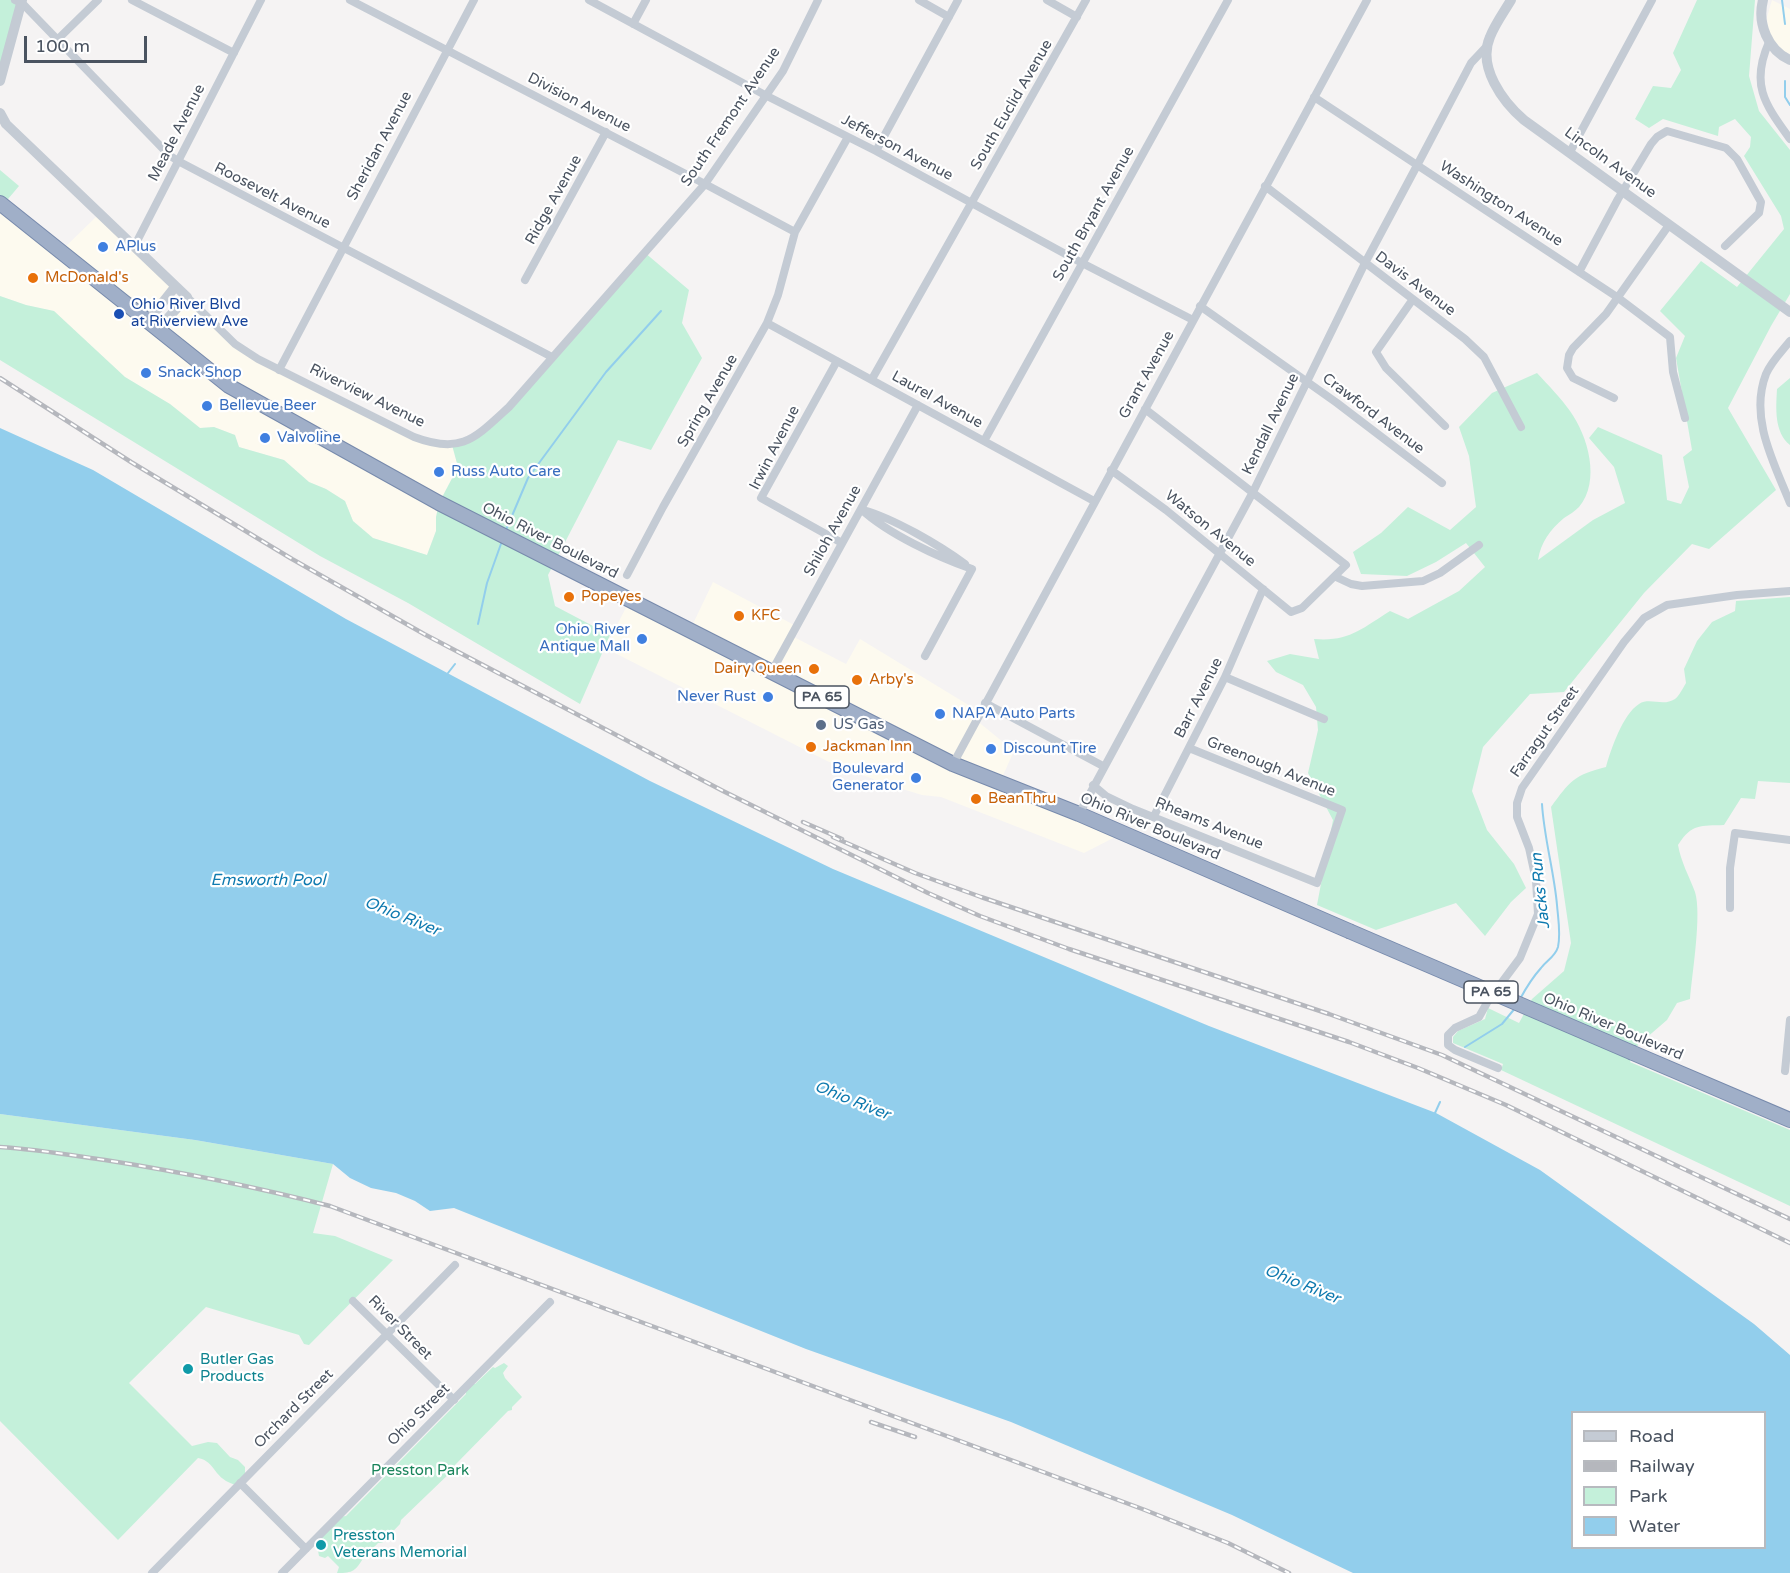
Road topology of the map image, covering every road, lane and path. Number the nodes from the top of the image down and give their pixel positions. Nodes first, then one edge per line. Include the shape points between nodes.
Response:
1 (99, 0) edge
2 (132, 0) edge
3 (261, 0) edge
4 (350, 0) edge
5 (474, 0) edge
6 (589, 0) edge
7 (646, 0) edge
8 (818, 0) edge
9 (919, 0) edge
10 (958, 0) edge
11 (1047, 0) edge
12 (1086, 0) edge
13 (1228, 0) edge
14 (1366, 0) edge
15 (1511, 0) edge
16 (1652, 0) edge
17 (1763, 0) edge
18 (20, 1) edge
19 (1077, 16) junction
20 (950, 17) junction
21 (633, 24) junction
22 (57, 40) junction
23 (1769, 42) junction
24 (1487, 46) junction
25 (446, 50) junction
26 (234, 53) junction
27 (1790, 60) edge
28 (0, 81) edge
29 (765, 95) junction
30 (1314, 97) junction
31 (0, 113) edge
32 (606, 132) junction
33 (848, 137) junction
34 (1790, 139) edge
35 (876, 151) junction
36 (1570, 152) junction
37 (178, 161) junction
38 (1417, 165) junction
39 (705, 184) junction
40 (1265, 186) junction
41 (1623, 192) junction
42 (0, 203) edge
43 (971, 203) junction
44 (1669, 225) junction
45 (795, 232) junction
46 (1725, 246) dead end
47 (134, 247) junction
48 (343, 248) junction
49 (1082, 263) junction
50 (1365, 263) junction
51 (630, 267) joint
52 (1579, 272) junction
53 (525, 280) dead end
54 (176, 287) junction
55 (187, 297) junction
56 (1617, 297) junction
57 (1413, 299) junction
58 (1200, 306) junction
59 (1790, 312) edge
60 (1193, 320) junction
61 (767, 323) junction
62 (153, 325) junction
63 (1790, 340) edge
64 (552, 357) junction
65 (837, 361) junction
66 (279, 370) junction
67 (872, 379) junction
68 (1307, 382) junction
69 (1614, 398) dead end
70 (918, 405) junction
71 (1145, 409) junction
72 (1685, 418) dead end
73 (1445, 426) dead end
74 (1521, 427) dead end
75 (984, 441) junction
76 (1111, 470) junction
77 (1442, 483) dead end
78 (1253, 492) junction
79 (1094, 501) junction
80 (1790, 503) edge
81 (861, 509) junction
82 (842, 543) junction
83 (1479, 545) dead end
84 (1219, 552) junction
85 (627, 575) dead end
86 (1336, 577) junction
87 (1263, 589) junction
88 (1790, 591) edge
89 (925, 656) dead end
90 (772, 671) junction
91 (1226, 677) junction
92 (985, 703) junction
93 (1324, 719) dead end
94 (1189, 748) junction
95 (953, 764) junction
96 (1103, 766) junction
97 (1093, 785) junction
98 (1079, 814) junction
99 (1154, 816) junction
100 (1790, 840) edge
101 (1317, 883) joint
102 (1730, 908) dead end
103 (1790, 1020) edge
104 (1498, 1068) dead end
105 (1785, 1071) dead end
106 (1790, 1120) edge
107 (455, 1264) dead end
108 (353, 1301) dead end
109 (550, 1302) dead end
110 (387, 1334) junction
111 (454, 1400) junction
112 (240, 1484) junction
113 (306, 1549) junction
114 (152, 1573) edge
115 (282, 1573) edge

1 - 22 street
2 - 26 street
3 - 26 street, Meade Avenue
4 - 25 street, Division Avenue
5 - 25 street, Sheridan Avenue
6 - 21 street, Jefferson Avenue
7 - 21 street
8 - 29 street, South Fremont Avenue via 783,71
9 - 20 street
10 - 20 street
11 - 19 street
12 - 19 street, South Euclid Avenue
13 - 49 street, South Bryant Avenue
14 - 30 street, Grant Avenue
15 - 24 street
16 - 36 street
17 - 23 street via 1763,27
18 - 22 street, Roosevelt Avenue
18 - 28 street
19 - 43 street, South Euclid Avenue
20 - 35 street
21 - 29 street, Jefferson Avenue
22 - 37 street, Roosevelt Avenue
23 - 27 street
23 - 34 street via 1760,68 1760,86
24 - 36 street, Lincoln Avenue via 1489,69 1503,100
24 - 38 street, Kendall Avenue via 1471,63
25 - 32 street, Division Avenue
25 - 48 street, Sheridan Avenue
26 - 37 street, Meade Avenue
29 - 33 street, Jefferson Avenue
29 - 39 street, South Fremont Avenue
30 - 38 street, Washington Avenue
30 - 40 street, Grant Avenue
31 - 47 street, Riverview Avenue via 6,124
32 - 39 street, Division Avenue
32 - 53 street, Ridge Avenue
33 - 35 street, Jefferson Avenue
33 - 45 street, Spring Avenue
35 - 43 street, Jefferson Avenue
36 - 41 street, Lincoln Avenue
37 - 47 street, Meade Avenue
37 - 48 street, Roosevelt Avenue
38 - 50 street, Kendall Avenue
38 - 52 street, Washington Avenue
39 - 45 street, Division Avenue
39 - 51 street, South Fremont Avenue
40 - 50 street, Davis Avenue
40 - 58 street, Grant Avenue
41 - 44 street, Lincoln Avenue
41 - 46 street via 1651,144 1663,133 1726,148 1737,159 1761,206 1759,213
41 - 52 street
42 - 62 highway, Ohio River Boulevard / PA 65
43 - 49 street, Jefferson Avenue
43 - 67 street, South Euclid Avenue
44 - 56 street
44 - 59 street, Lincoln Avenue
45 - 61 street, Spring Avenue
47 - 54 street, Riverview Avenue
48 - 64 street, Roosevelt Avenue
48 - 66 street, Sheridan Avenue
49 - 60 street, Jefferson Avenue
49 - 75 street, South Bryant Avenue
50 - 57 street, Davis Avenue
50 - 68 street, Kendall Avenue
51 - 64 street, Riverview Avenue
52 - 56 street, Washington Avenue
54 - 55 street, Riverview Avenue
54 - 62 street
55 - 62 street
55 - 66 street, Riverview Avenue via 234,344
56 - 69 street via 1573,348 1567,368 1573,378
56 - 72 street, Washington Avenue via 1670,337 1673,372
57 - 73 street via 1376,352 1386,368
57 - 74 street, Davis Avenue via 1484,357
58 - 60 street, Grant Avenue
58 - 68 street, Crawford Avenue
60 - 71 street, Grant Avenue
61 - 65 street, Laurel Avenue
61 - 85 street, Spring Avenue
62 - 90 highway, Ohio River Boulevard / PA 65 via 249,398 440,503
63 - 80 street via 1766,373 1760,398 1763,432
64 - 66 street, Riverview Avenue via 480,434 452,445 414,437
65 - 67 street, Laurel Avenue
65 - 82 street, Irwin Avenue via 761,498
67 - 70 street, Laurel Avenue
68 - 77 street, Crawford Avenue
68 - 78 street, Kendall Avenue
70 - 75 street, Laurel Avenue
70 - 81 street, Shiloh Avenue
71 - 76 street, Grant Avenue
71 - 78 street
75 - 79 street, Laurel Avenue
76 - 79 street, Grant Avenue
76 - 84 street, Watson Avenue
78 - 84 street, Kendall Avenue
78 - 86 street via 1346,565
79 - 92 street, Grant Avenue
81 - 82 street, Shiloh Avenue
81 - 89 street via 878,514 972,569
82 - 90 street, Shiloh Avenue
83 - 86 street via 1423,581 1362,586
84 - 87 street, Watson Avenue
84 - 96 street, Kendall Avenue
86 - 87 street, Watson Avenue via 1302,608 1291,612
87 - 91 street, Barr Avenue
88 - 104 street, Farragut Street via 1667,605 1644,618 1522,788 1517,817 1536,880 1538,914 1520,958 1479,1017 1448,1035 1448,1045 1455,1050
90 - 95 highway, Ohio River Boulevard / PA 65
91 - 93 street
91 - 94 street, Barr Avenue
92 - 95 street, Grant Avenue
92 - 96 street
94 - 99 street, Barr Avenue
94 - 101 street, Greenough Avenue via 1342,810
95 - 98 highway, Ohio River Boulevard / PA 65
96 - 97 street, Kendall Avenue
97 - 98 street, Kendall Avenue
97 - 99 street, Rheams Avenue via 1106,796
98 - 106 highway, Ohio River Boulevard / PA 65, bridge
99 - 101 street, Rheams Avenue
100 - 102 street via 1735,833
103 - 105 street
107 - 110 street, Orchard Street
108 - 110 street, River Street
109 - 111 street, Ohio Street
110 - 111 street, River Street
110 - 112 street, Orchard Street
111 - 113 street, Ohio Street
112 - 113 street
112 - 114 street, Orchard Street
113 - 115 street, Ohio Street

